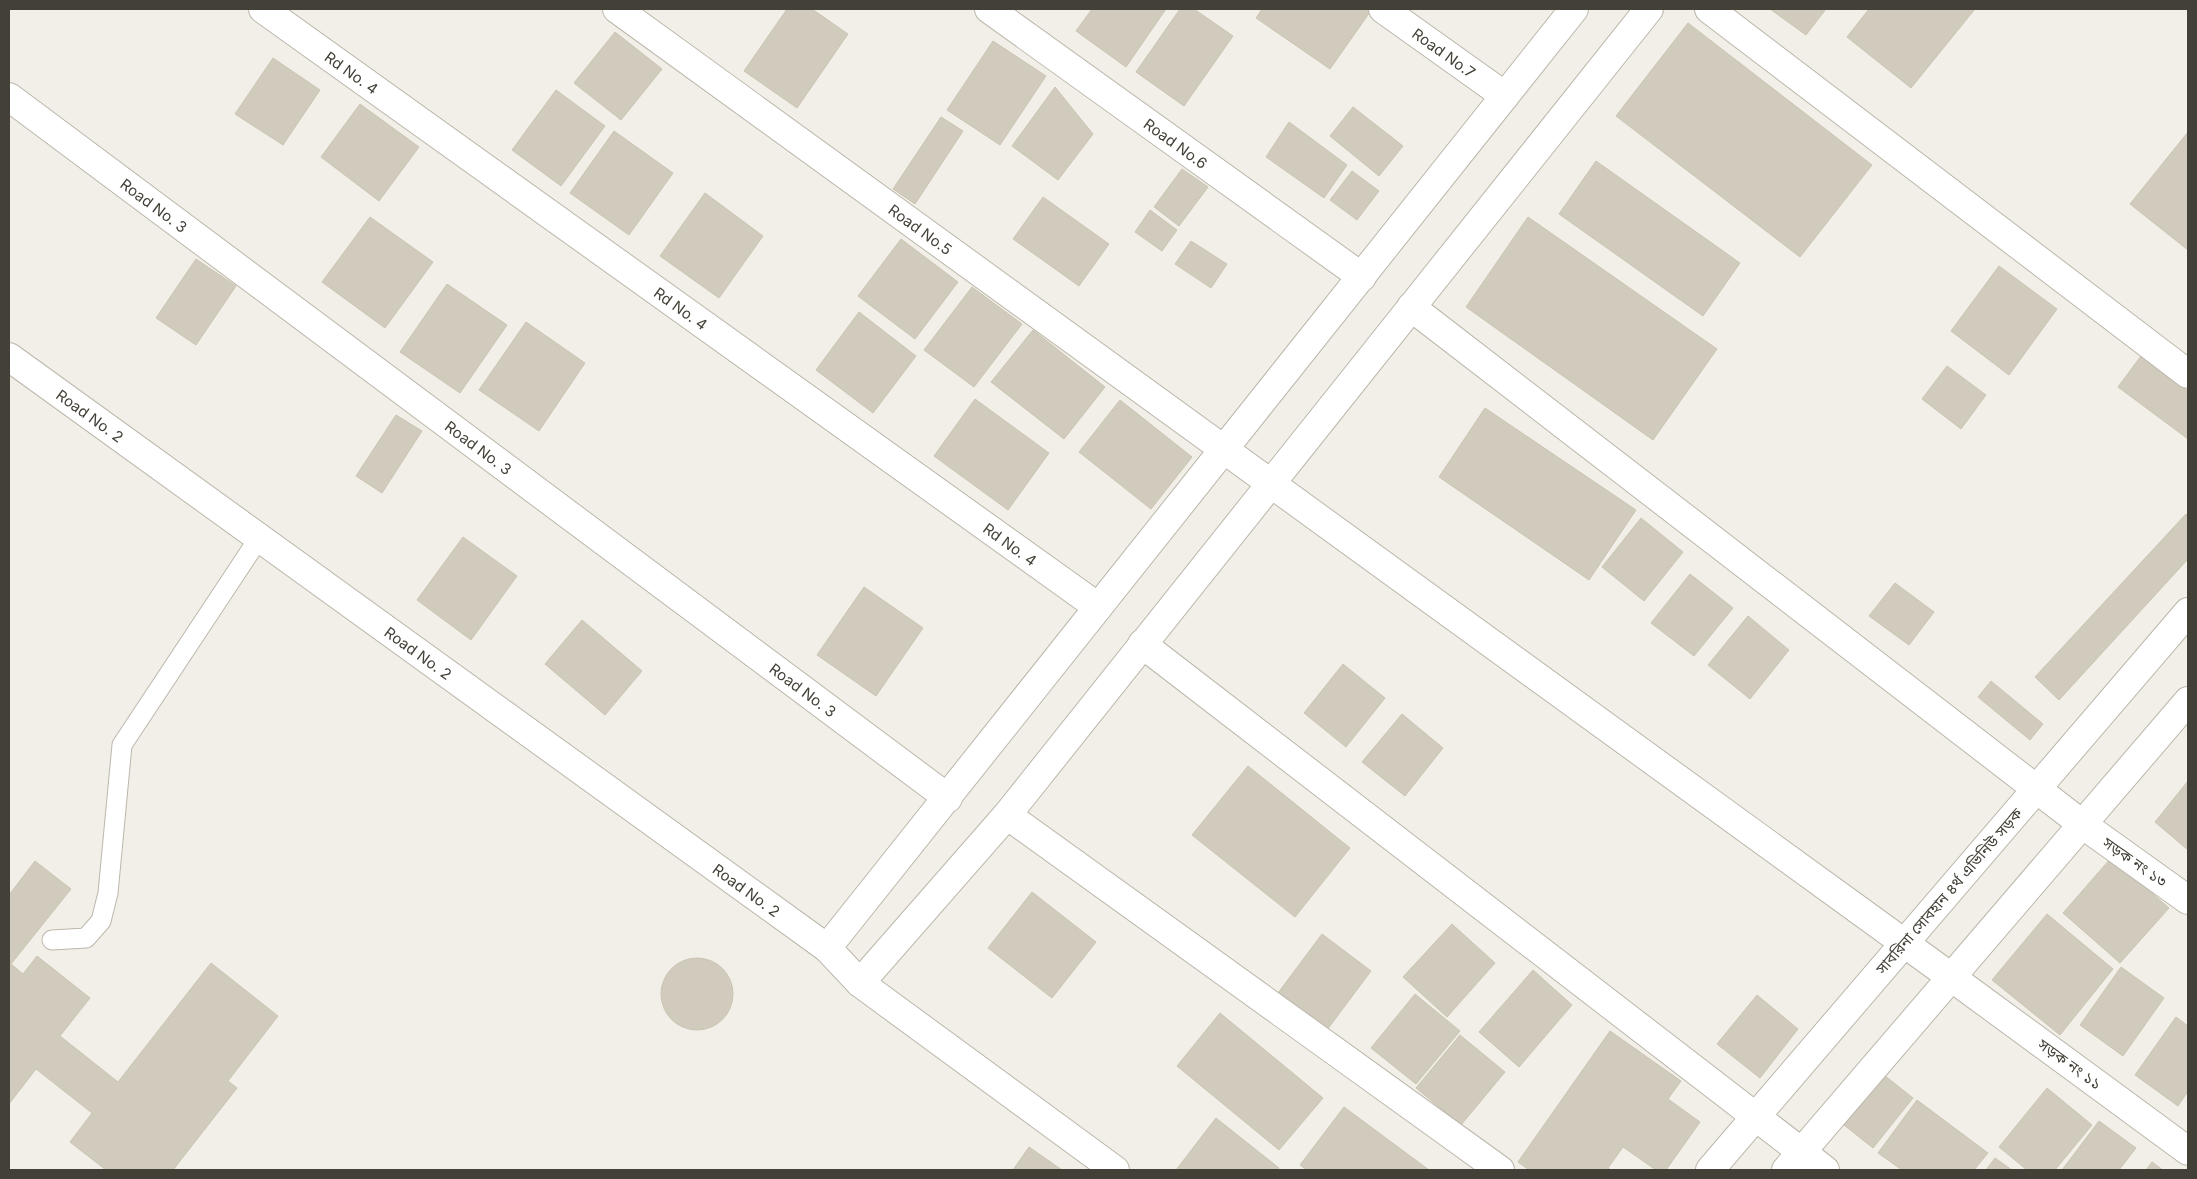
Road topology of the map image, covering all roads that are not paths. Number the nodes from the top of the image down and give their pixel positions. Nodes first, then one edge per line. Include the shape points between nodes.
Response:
1 (263, 9) edge
2 (617, 9) edge
3 (989, 9) edge
4 (1383, 9) edge
5 (1574, 9) edge
6 (1649, 9) edge
7 (1709, 9) edge
8 (1505, 96) junction
9 (9, 97) edge
10 (1362, 277) junction
11 (1411, 307) junction
12 (9, 357) edge
13 (2188, 374) edge
14 (1223, 449) junction
15 (1270, 483) junction
16 (260, 538) junction
17 (1098, 607) junction
18 (2188, 612) edge
19 (1142, 644) junction
20 (2188, 701) edge
21 (2037, 790) junction
22 (948, 798) junction
23 (1007, 815) junction
24 (2082, 824) junction
25 (2188, 900) edge
26 (52, 940) dead end
27 (1905, 943) junction
28 (827, 948) junction
29 (1951, 977) junction
30 (860, 983) junction
31 (1755, 1118) junction
32 (2188, 1151) edge
33 (1793, 1162) edge
34 (1115, 1170) edge
35 (1500, 1170) edge
36 (1710, 1170) edge
37 (1825, 1170) edge

1 - 17 street, Rd No. 4
2 - 14 street, Road No.5
3 - 10 street, Road No.6
4 - 8 street, Road No.7
5 - 8 street
6 - 11 street
7 - 13 street
8 - 10 street
9 - 22 street, Road No. 3
10 - 14 street
11 - 15 street
11 - 21 street, সড়ক নং ১৩
12 - 16 street, Road No. 2
14 - 15 street, Road No.5
14 - 17 street
15 - 19 street
15 - 27 street, সড়ক নং ১১
16 - 26 lane via 122,745 108,893 101,921 86,938
16 - 28 street, Road No. 2
17 - 22 street
18 - 21 street, সাবরিনা সোবহান ৪র্থ এভিনিউ সড়ক
19 - 23 street
19 - 31 street
20 - 24 street
21 - 24 street, সড়ক নং ১৩
21 - 27 street, সাবরিনা সোবহান ৪র্থ এভিনিউ সড়ক
22 - 28 street
23 - 30 street
23 - 35 street
24 - 25 street, সড়ক নং ১৩
24 - 29 street
27 - 29 street, সড়ক নং ১১
27 - 31 street, সাবরিনা সোবহান ৪র্থ এভিনিউ সড়ক
28 - 30 street, Road No. 2
29 - 32 street, সড়ক নং ১১
29 - 33 street
30 - 34 street, Road No. 2
31 - 33 street
31 - 36 street, সাবরিনা সোবহান ৪র্থ এভিনিউ সড়ক
33 - 37 street

